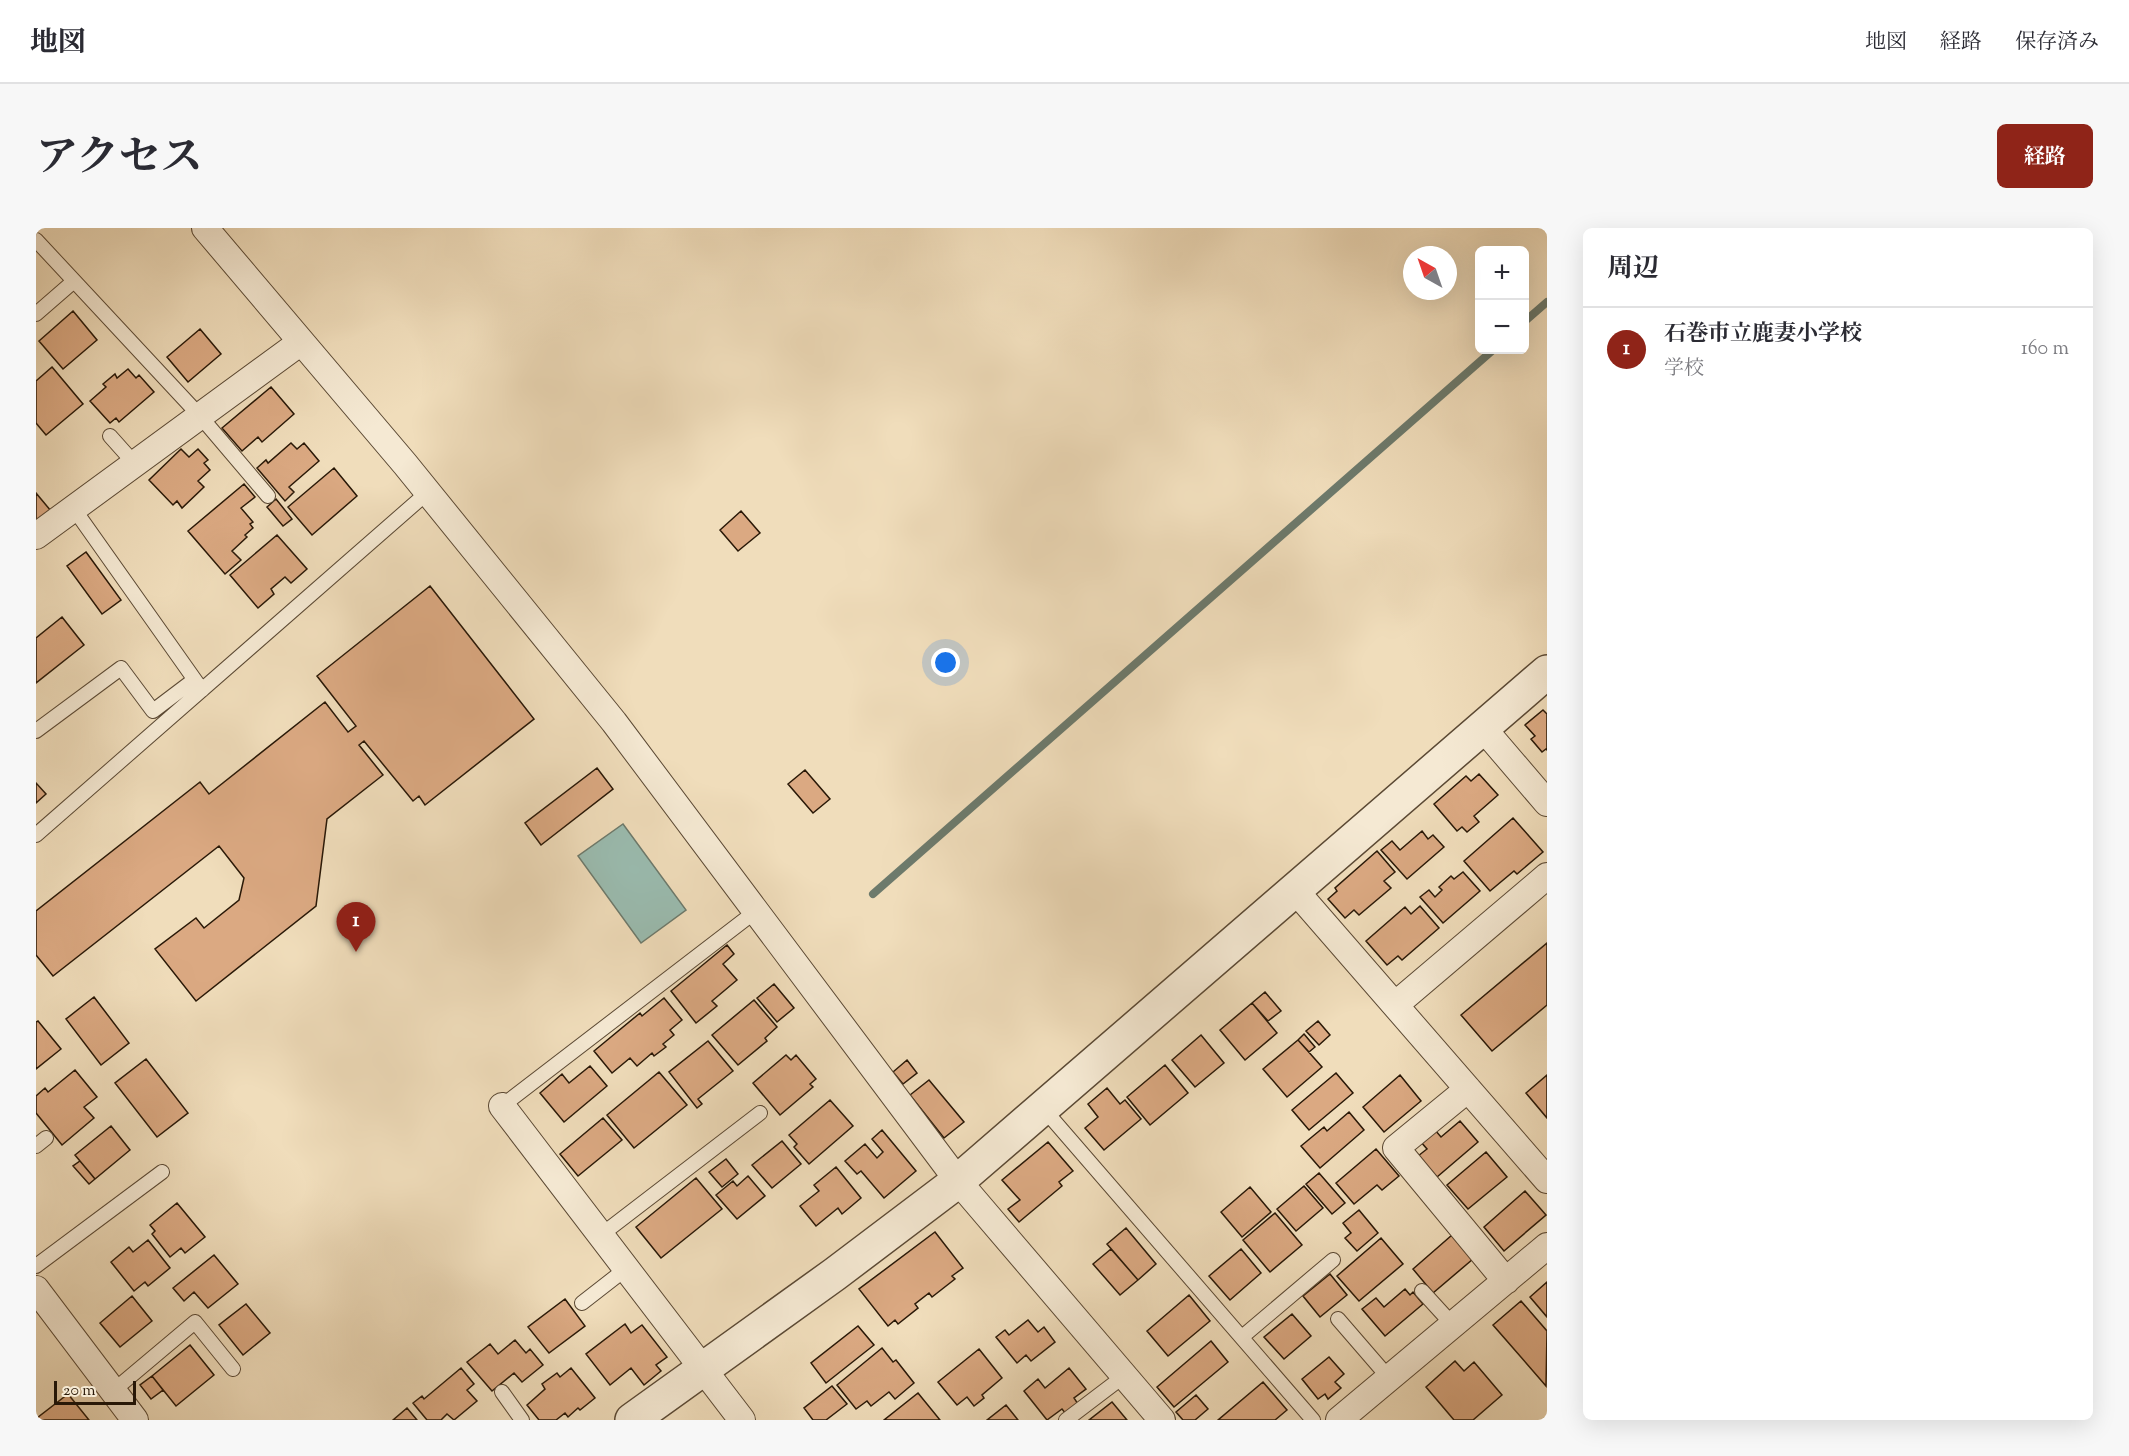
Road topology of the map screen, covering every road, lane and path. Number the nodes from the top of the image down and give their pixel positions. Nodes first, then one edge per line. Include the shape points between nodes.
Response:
1 (205, 228) edge
2 (36, 240) edge
3 (74, 281) junction
4 (36, 314) edge
5 (301, 342) junction
6 (200, 416) junction
7 (110, 436) dead end
8 (135, 464) junction
9 (428, 492) junction
10 (268, 496) dead end
11 (74, 509) junction
12 (36, 536) edge
13 (1547, 672) edge
14 (198, 685) junction
15 (1482, 728) junction
16 (36, 731) edge
17 (1547, 803) edge
18 (36, 835) edge
19 (1547, 876) edge
20 (1294, 889) junction
21 (756, 911) junction
22 (1395, 1005) junction
23 (1468, 1089) junction
24 (502, 1106) joint
25 (1042, 1107) junction
26 (760, 1113) dead end
27 (162, 1172) dead end
28 (1547, 1180) edge
29 (958, 1181) junction
30 (602, 1235) junction
31 (1547, 1246) edge
32 (1333, 1260) dead end
33 (36, 1266) edge
34 (627, 1268) junction
35 (1506, 1281) junction
36 (36, 1289) edge
37 (1422, 1291) dead end
38 (582, 1303) dead end
39 (1338, 1319) dead end
40 (1453, 1325) junction
41 (1242, 1337) junction
42 (233, 1368) dead end
43 (703, 1368) junction
44 (1124, 1376) junction
45 (1389, 1378) junction
46 (113, 1391) junction
47 (502, 1392) dead end
48 (645, 1416) edge
49 (1343, 1419) edge
50 (135, 1420) edge
51 (522, 1420) edge
52 (742, 1420) edge
53 (1066, 1420) edge
54 (1162, 1420) edge
55 (1313, 1420) edge

1 - 5 street
2 - 3 lane
3 - 4 lane
3 - 6 lane
5 - 6 street
5 - 9 street
6 - 8 street
6 - 10 lane
7 - 8 lane
8 - 11 street
9 - 14 lane
9 - 21 street via 614,722
11 - 12 street
11 - 14 lane
13 - 15 street
14 - 16 lane via 153,711 121,668
14 - 18 lane
15 - 17 street
15 - 20 street
19 - 22 street
20 - 22 street
20 - 25 street
21 - 24 lane
21 - 29 street
22 - 23 street
23 - 28 street
23 - 35 street via 1396,1148
24 - 30 street
25 - 29 street
25 - 41 lane
26 - 30 lane
27 - 33 lane
29 - 43 street
29 - 44 street
30 - 34 street
31 - 35 street
32 - 41 lane
34 - 38 lane
34 - 43 street
35 - 40 street
36 - 46 street
37 - 40 lane
39 - 45 lane
40 - 45 street
41 - 55 lane
42 - 46 lane via 195,1322
43 - 48 street
43 - 52 street
44 - 53 lane
44 - 54 street
45 - 49 street
46 - 50 street
47 - 51 lane

